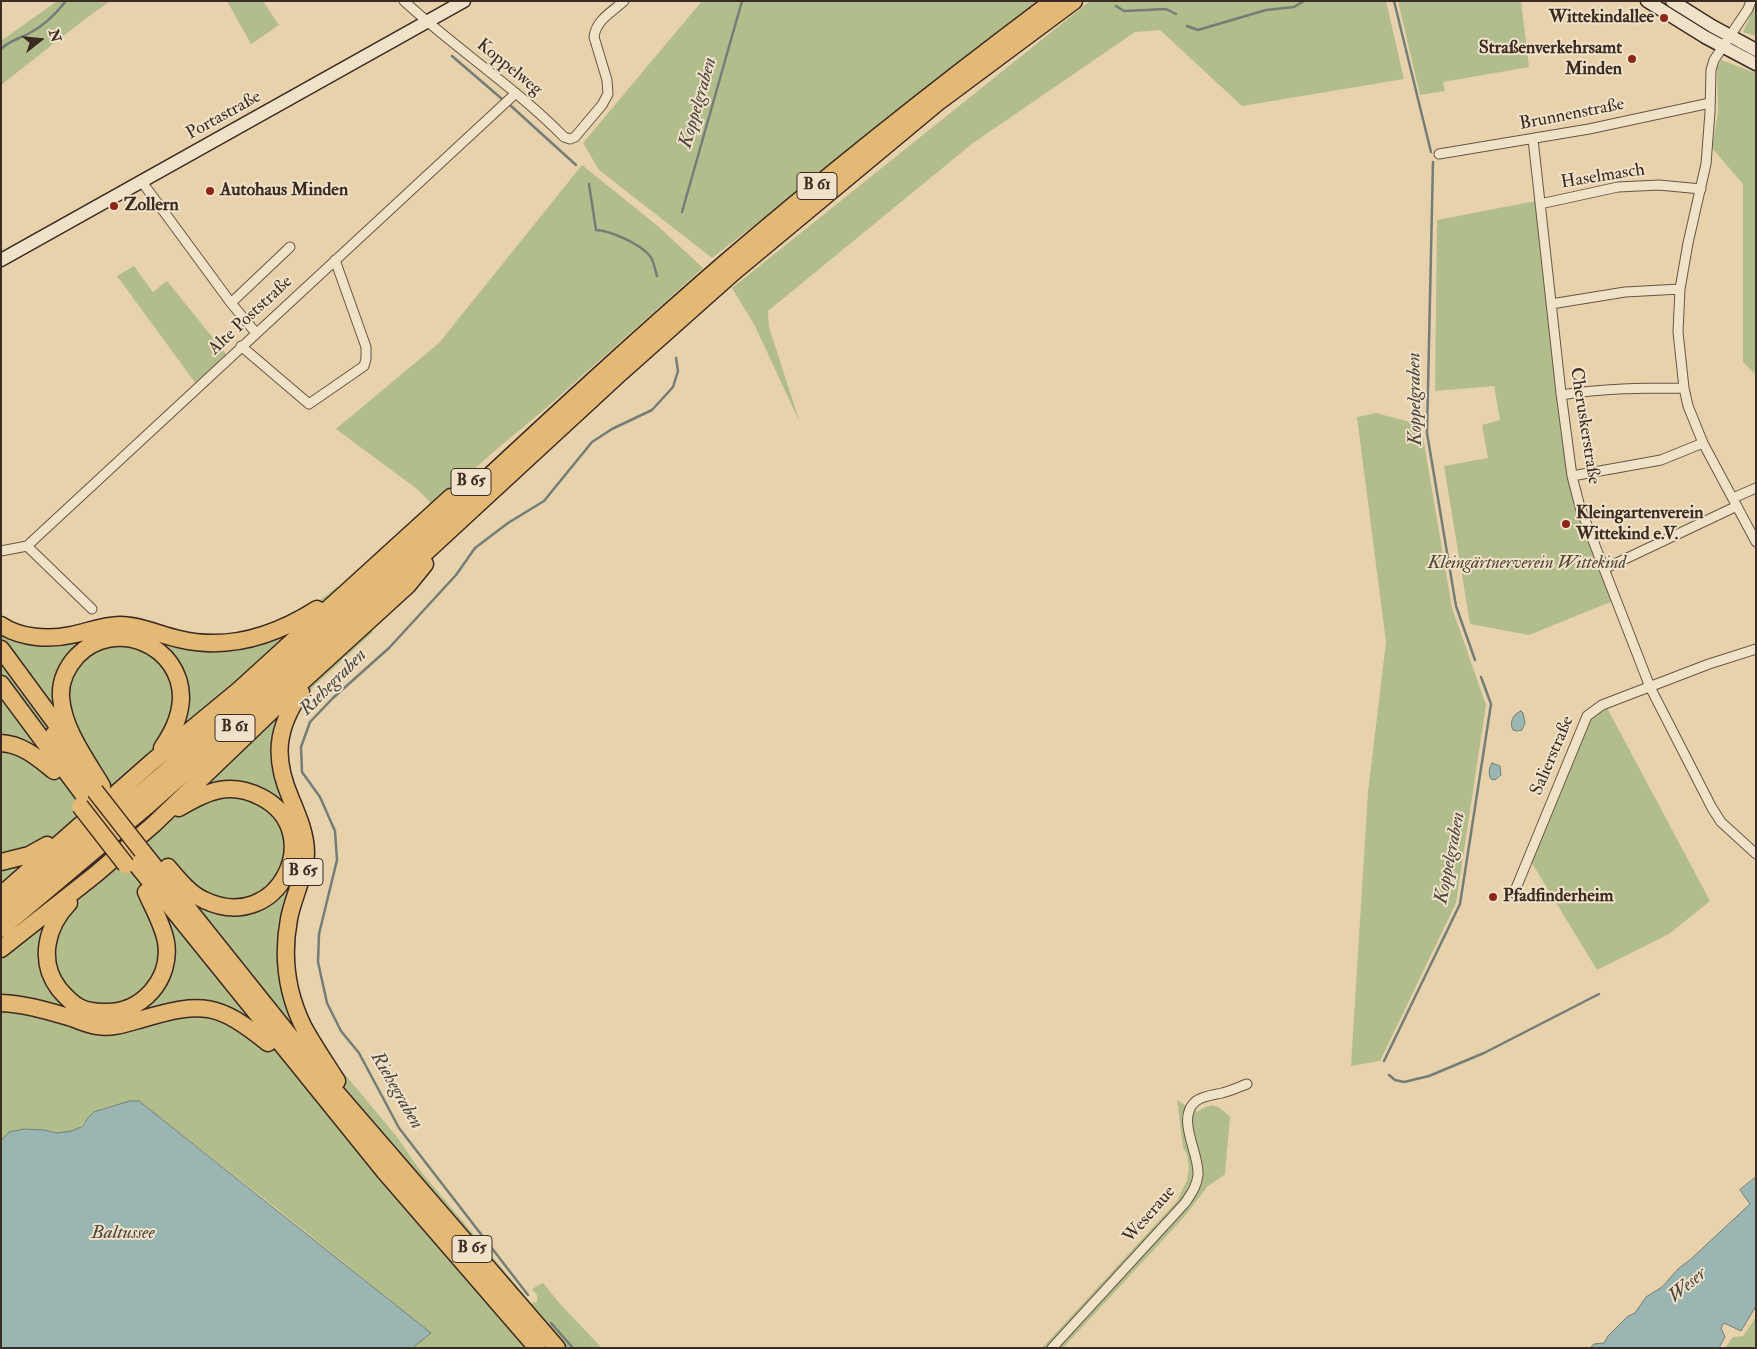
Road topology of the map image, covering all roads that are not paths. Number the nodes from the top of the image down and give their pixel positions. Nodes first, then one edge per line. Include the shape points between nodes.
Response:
1 (404, 1) edge
2 (464, 1) edge
3 (624, 1) edge
4 (1053, 1) edge
5 (1074, 1) edge
6 (1647, 1) edge
7 (1672, 1) edge
8 (1740, 1) edge
9 (1749, 5) edge
10 (427, 22) junction
11 (1726, 41) junction
12 (1756, 50) edge
13 (1756, 64) edge
14 (516, 93) junction
15 (1710, 103) junction
16 (1533, 139) junction
17 (1440, 154) dead end
18 (142, 182) junction
19 (1701, 188) junction
20 (1540, 204) junction
21 (290, 247) dead end
22 (1, 260) edge
23 (335, 260) junction
24 (1680, 289) junction
25 (231, 303) junction
26 (1551, 304) junction
27 (256, 333) junction
28 (241, 346) junction
29 (1684, 388) junction
30 (1561, 395) junction
31 (1703, 443) junction
32 (522, 446) junction
33 (1572, 476) junction
34 (1756, 488) edge
35 (1735, 502) junction
36 (462, 519) junction
37 (1756, 542) edge
38 (27, 546) junction
39 (1, 551) edge
40 (1604, 568) junction
41 (349, 589) junction
42 (92, 609) dead end
43 (1, 625) edge
44 (1, 648) edge
45 (1756, 649) edge
46 (1, 663) edge
47 (323, 663) junction
48 (1, 684) edge
49 (1650, 687) junction
50 (1, 699) edge
51 (1, 743) edge
52 (153, 761) junction
53 (54, 771) junction
54 (91, 796) junction
55 (154, 824) junction
56 (71, 832) junction
57 (1756, 854) edge
58 (137, 855) junction
59 (1, 862) edge
60 (96, 874) junction
61 (146, 892) junction
62 (1514, 893) dead end
63 (1, 895) edge
64 (1, 912) edge
65 (1, 929) edge
66 (1, 949) edge
67 (1, 1003) edge
68 (268, 1043) junction
69 (338, 1083) junction
70 (1247, 1084) dead end
71 (384, 1171) junction
72 (430, 1200) junction
73 (508, 1301) junction
74 (530, 1327) junction
75 (538, 1348) edge
76 (557, 1348) edge
77 (1052, 1348) edge

1 - 10 street, Koppelweg
2 - 10 main road, Portastraße
3 - 14 street, Koppelweg via 595,29 594,37 608,87 605,100 575,137 564,137
4 - 32 highway, B 61 via 847,161 636,342
5 - 36 highway, B 61 via 937,104 776,236 618,375
6 - 11 main road
7 - 11 main road
8 - 9 street
9 - 11 street
10 - 14 street, Koppelweg
10 - 18 main road, Portastraße
11 - 12 main road
11 - 13 main road
11 - 15 street via 1711,70
14 - 23 street, Alte Poststraße
15 - 16 street, Brunnenstraße
15 - 19 street via 1708,149
16 - 17 street, Brunnenstraße
16 - 20 street, Cheruskerstraße
18 - 22 main road, Portastraße
18 - 25 street
19 - 20 street, Haselmasch via 1618,187
19 - 24 street
20 - 26 street, Cheruskerstraße
21 - 25 street
23 - 27 street, Alte Poststraße
23 - 28 street via 366,348 366,359 361,368 309,404
24 - 26 street via 1625,292
24 - 29 street via 1678,332
25 - 27 street
26 - 30 street, Cheruskerstraße
27 - 28 street, Alte Poststraße
28 - 38 street, Alte Poststraße
29 - 30 street via 1620,387
29 - 31 street
30 - 33 street, Cheruskerstraße
31 - 33 street via 1661,460
31 - 35 street
32 - 41 highway, B 65 via 460,489
32 - 64 highway, B 61 via 136,799
33 - 40 street, Cheruskerstraße via 1580,507
34 - 35 street
35 - 37 street
35 - 40 street
36 - 47 highway, B 65 via 408,585
36 - 65 highway, B 61 via 146,807
38 - 39 street
38 - 42 street
40 - 49 street, Cheruskerstraße
41 - 43 highway via 290,625 244,641 205,644 121,625 68,636 37,638
41 - 52 highway, B 65 via 239,690
44 - 54 highway
45 - 49 street, Salierstraße
46 - 54 highway
47 - 55 highway
47 - 69 highway, B 65 via 290,708 279,745 281,773 303,831 306,853 289,917 285,960 288,982 304,1027
48 - 54 highway
49 - 57 street, Cheruskerstraße via 1712,808 1721,822
49 - 62 street, Salierstraße via 1602,705 1587,716
50 - 53 highway
51 - 53 highway via 26,750
52 - 54 highway via 178,715 181,699 173,667 160,652 131,638 94,643 83,650 67,669 61,687 67,723 76,742
52 - 56 highway, B 65
53 - 54 highway
54 - 58 highway, bridge
55 - 58 highway via 205,794 238,788 270,801 282,815 292,839 290,865 284,880 265,899 237,908 203,900
55 - 60 highway
56 - 59 highway, B 65 via 29,855
56 - 63 highway
58 - 61 highway, B 65
58 - 69 highway
58 - 71 highway
58 - 72 highway
60 - 61 highway via 61,912 46,951 55,983 79,1008 102,1012 126,1009 148,996 161,978 166,942
60 - 66 highway
61 - 68 highway, B 65
67 - 68 highway via 43,1009 108,1027 167,1011 199,1007 227,1014
68 - 71 highway, B 65 via 349,1138
69 - 72 highway, B 65 via 413,1174
70 - 77 street, Weseraue via 1211,1095 1192,1106 1187,1126 1197,1162 1196,1186 1185,1203
71 - 73 highway, B 65
72 - 73 highway, B 65
73 - 74 highway, B 65
74 - 75 highway, B 65
74 - 76 highway, B 65

